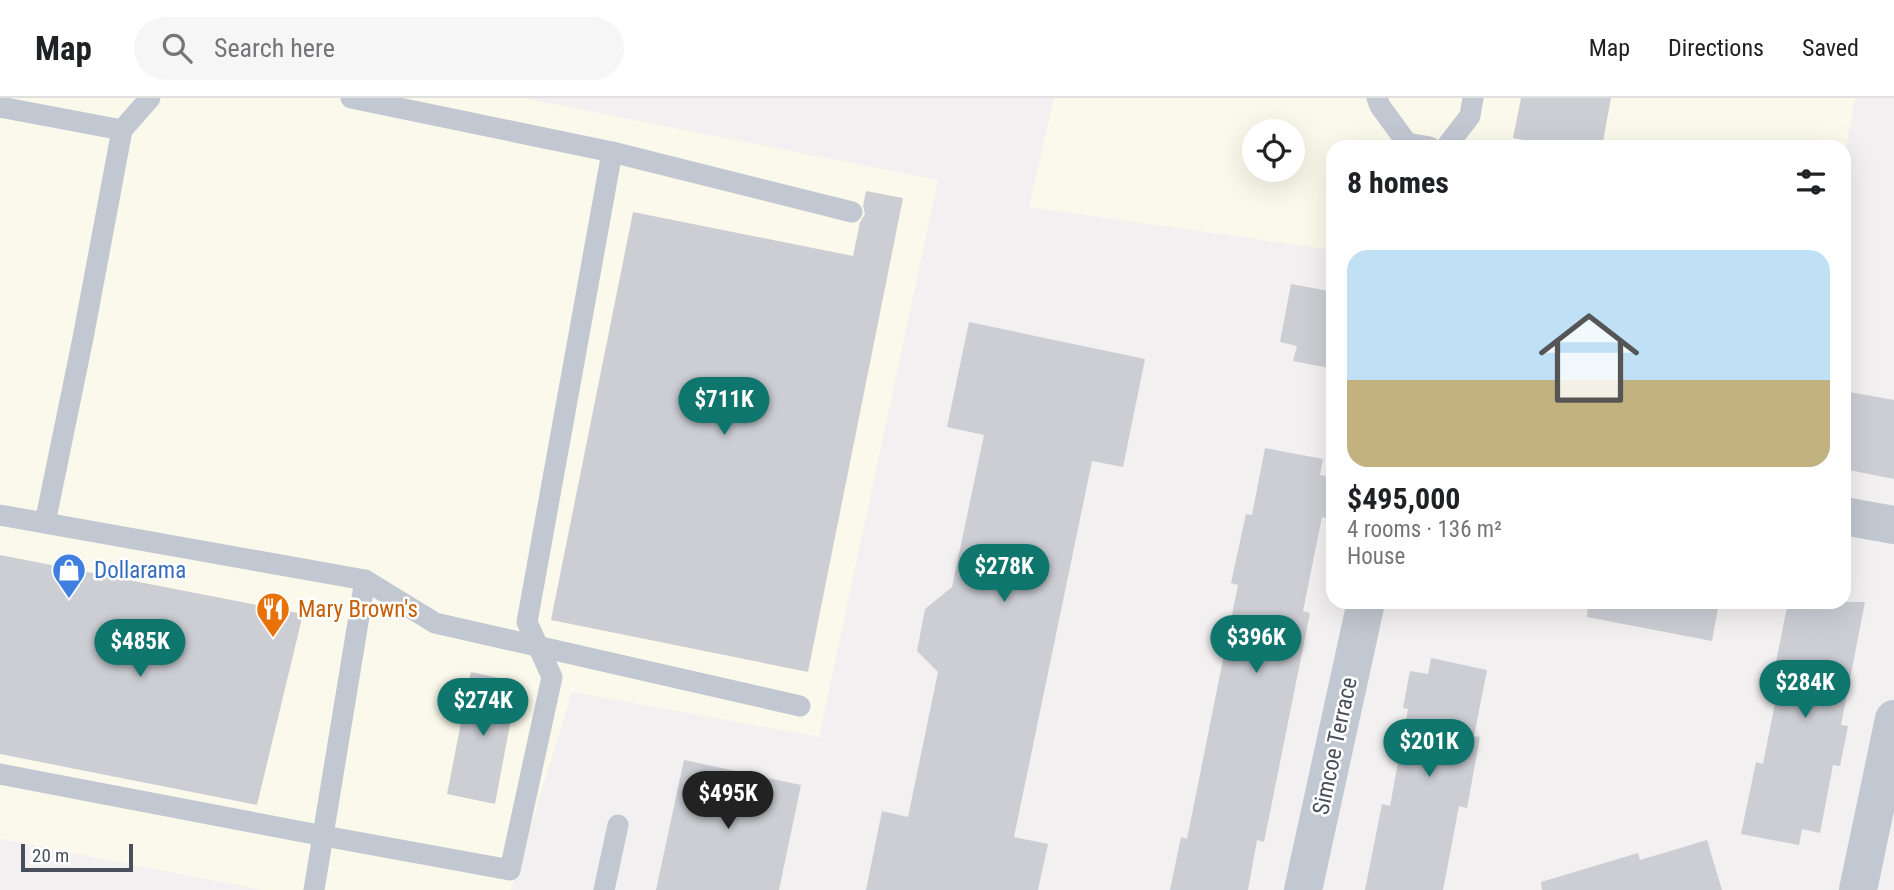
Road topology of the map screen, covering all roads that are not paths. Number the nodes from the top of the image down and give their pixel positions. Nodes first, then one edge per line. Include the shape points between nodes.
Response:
1 (150, 98) edge
2 (351, 98) edge
3 (1377, 98) edge
4 (1473, 98) edge
5 (0, 107) edge
6 (122, 130) junction
7 (1405, 140) edge
8 (1451, 140) edge
9 (612, 152) junction
10 (852, 212) dead end
11 (0, 515) edge
12 (1851, 517) edge
13 (45, 523) junction
14 (1894, 525) edge
15 (365, 580) junction
16 (1364, 609) edge
17 (538, 646) junction
18 (800, 706) dead end
19 (1894, 719) edge
20 (0, 774) edge
21 (618, 825) dead end
22 (324, 836) junction
23 (314, 890) edge
24 (604, 890) edge
25 (1303, 890) edge
26 (1858, 890) edge

1 - 6 lane
2 - 9 lane
3 - 7 lane
4 - 8 lane via 1470,116
5 - 6 lane
6 - 13 lane
9 - 10 lane
9 - 17 lane via 527,622
11 - 13 lane
12 - 14 street
13 - 15 lane
15 - 17 lane via 435,622
15 - 22 lane
16 - 25 street, Simcoe Terrace
17 - 18 lane
17 - 22 lane via 552,677 510,870
19 - 26 street
20 - 22 lane
21 - 24 lane
22 - 23 lane

